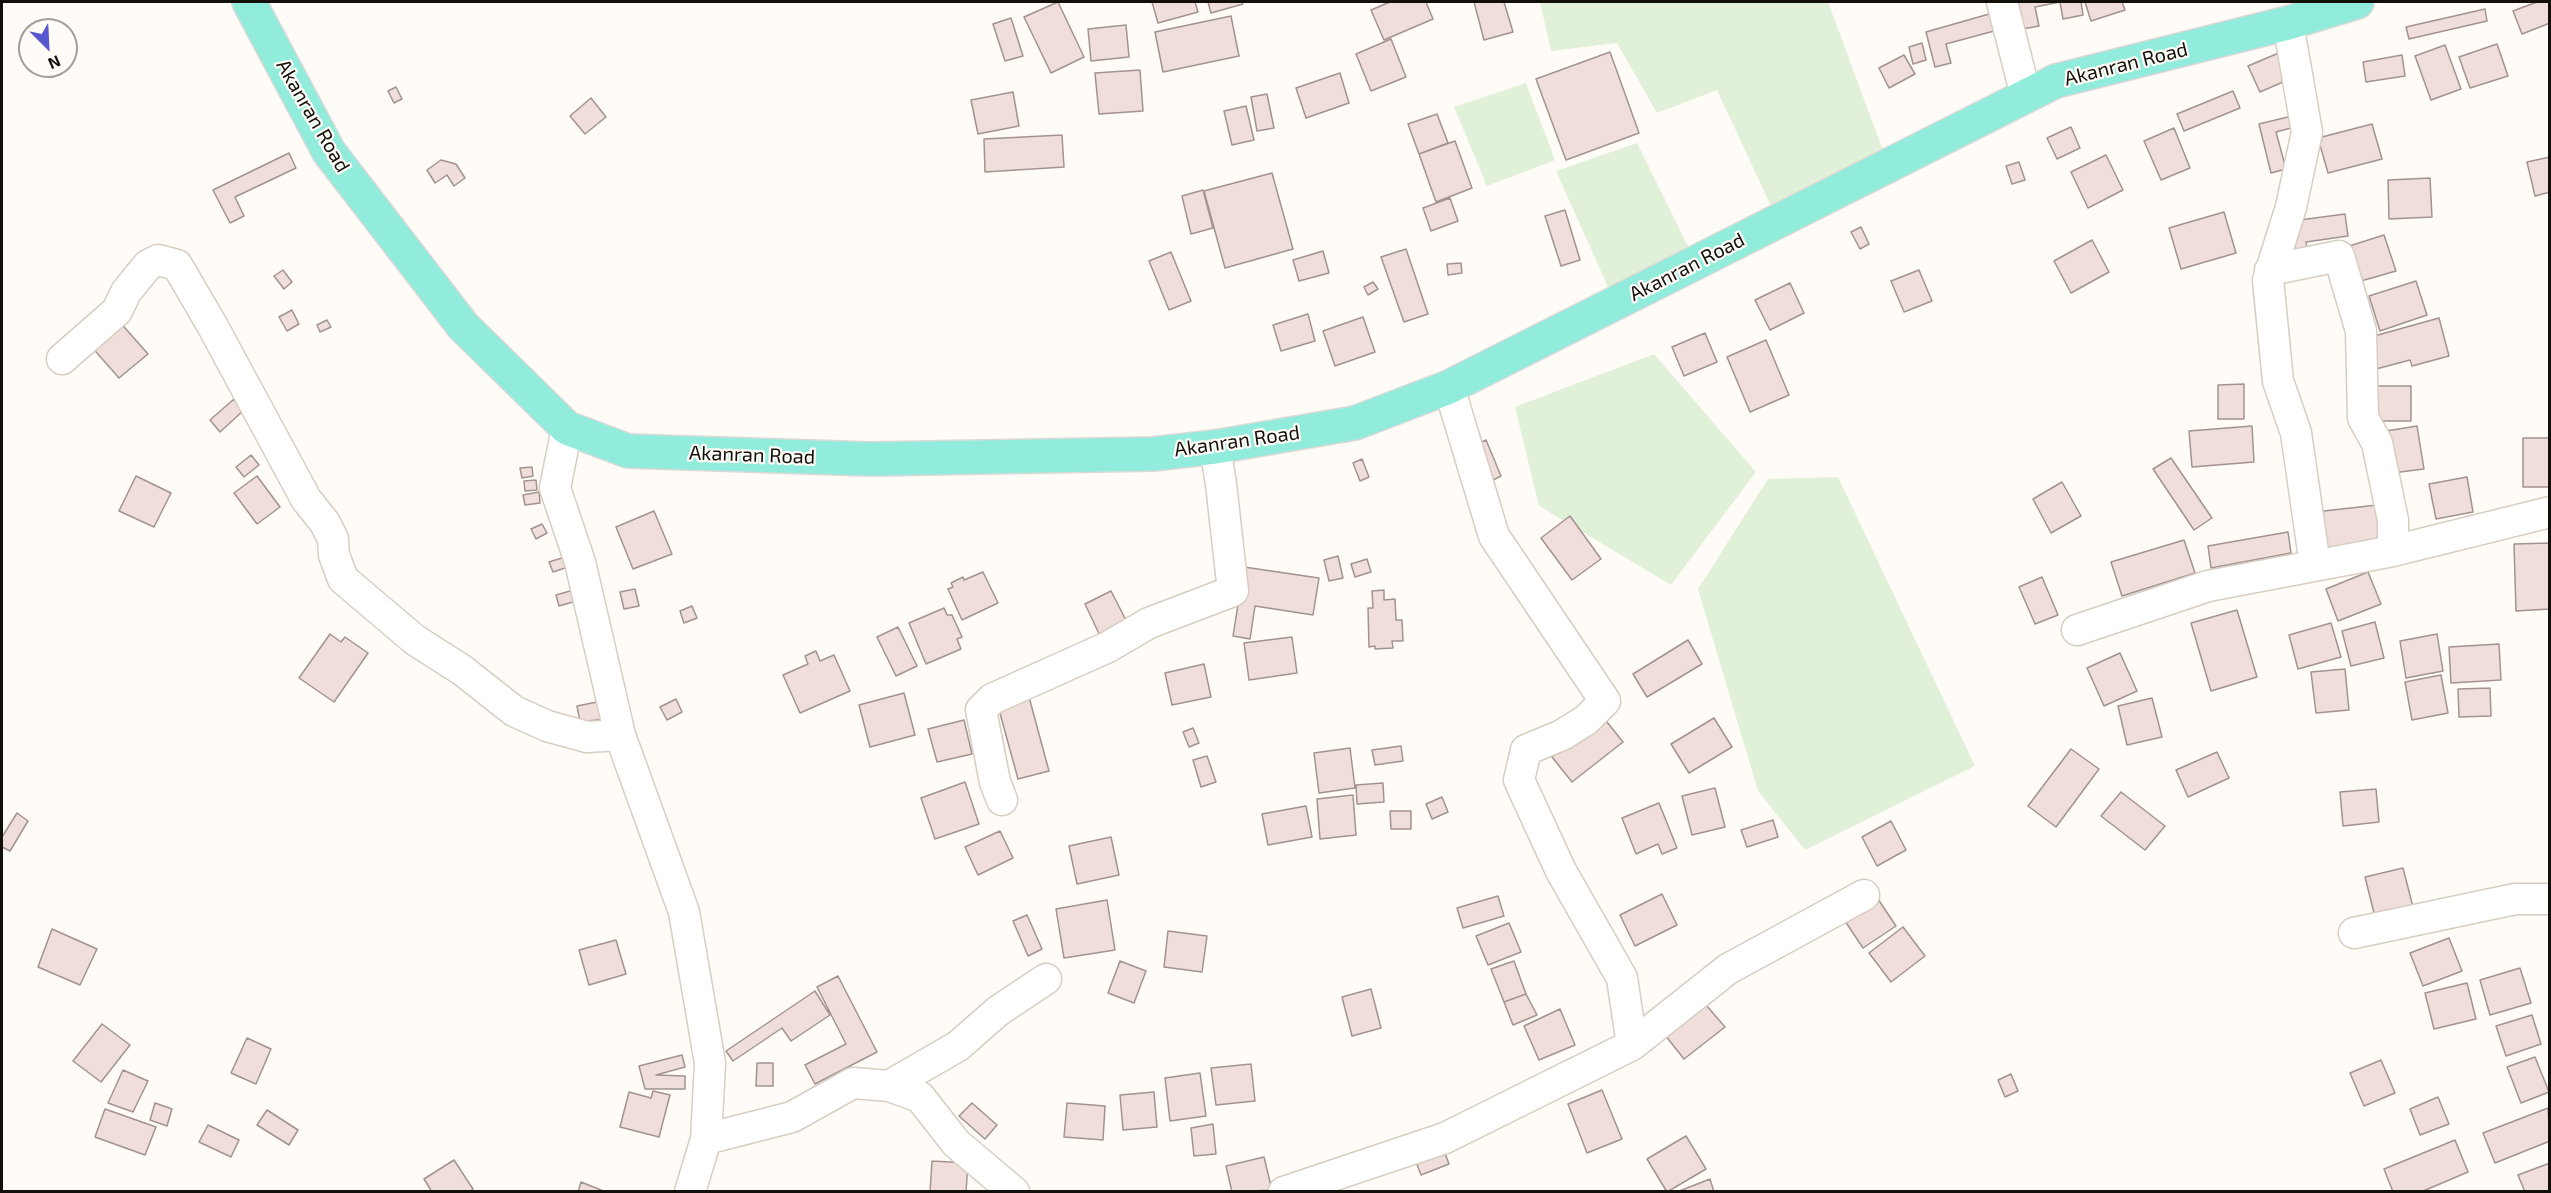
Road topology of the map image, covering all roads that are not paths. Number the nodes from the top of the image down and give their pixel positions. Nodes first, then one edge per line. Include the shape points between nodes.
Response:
1 (249, 2) edge
2 (2002, 2) edge
3 (2357, 2) edge
4 (2288, 23) junction
5 (2026, 96) junction
6 (2271, 270) junction
7 (62, 359) dead end
8 (1449, 387) junction
9 (567, 428) junction
10 (1215, 447) junction
11 (2550, 512) edge
12 (2393, 552) junction
13 (2315, 565) junction
14 (2077, 630) dead end
15 (620, 735) junction
16 (1002, 800) dead end
17 (1864, 895) dead end
18 (2550, 899) edge
19 (2354, 933) dead end
20 (1046, 979) dead end
21 (1632, 1045) junction
22 (889, 1086) junction
23 (705, 1139) junction
24 (690, 1191) edge
25 (1014, 1191) edge
26 (1284, 1191) edge

1 - 9 main road, Akanran Road via 329,152 463,326
2 - 5 street
3 - 4 main road, Akanran Road
4 - 5 main road, Akanran Road via 2056,81
4 - 6 street via 2307,132 2291,207
5 - 8 main road, Akanran Road
6 - 12 street via 2339,256 2361,331 2363,418 2377,443 2393,520
6 - 13 street via 2268,280 2278,381 2296,433
7 - 15 street via 117,311 126,292 148,265 158,260 177,265 306,499 325,523 343,579 415,640 462,670 514,711 586,737
8 - 10 main road, Akanran Road via 1355,423
8 - 21 street via 1494,536 1605,701 1586,720 1562,735 1526,750 1519,780 1561,871 1622,978
9 - 10 main road, Akanran Road via 628,451 859,459 1153,454
9 - 15 street via 555,488 580,562
10 - 16 street via 1233,591 1149,623 1108,647 992,699 981,710
11 - 12 street
12 - 13 street
13 - 14 street via 2208,586
15 - 23 street via 684,912 710,1063
17 - 21 street via 1728,969
18 - 19 street via 2515,899
20 - 22 street via 998,1011 958,1046
21 - 26 street via 1445,1138
22 - 23 street via 853,1083 792,1117
22 - 25 street via 920,1097 956,1143
23 - 24 street

